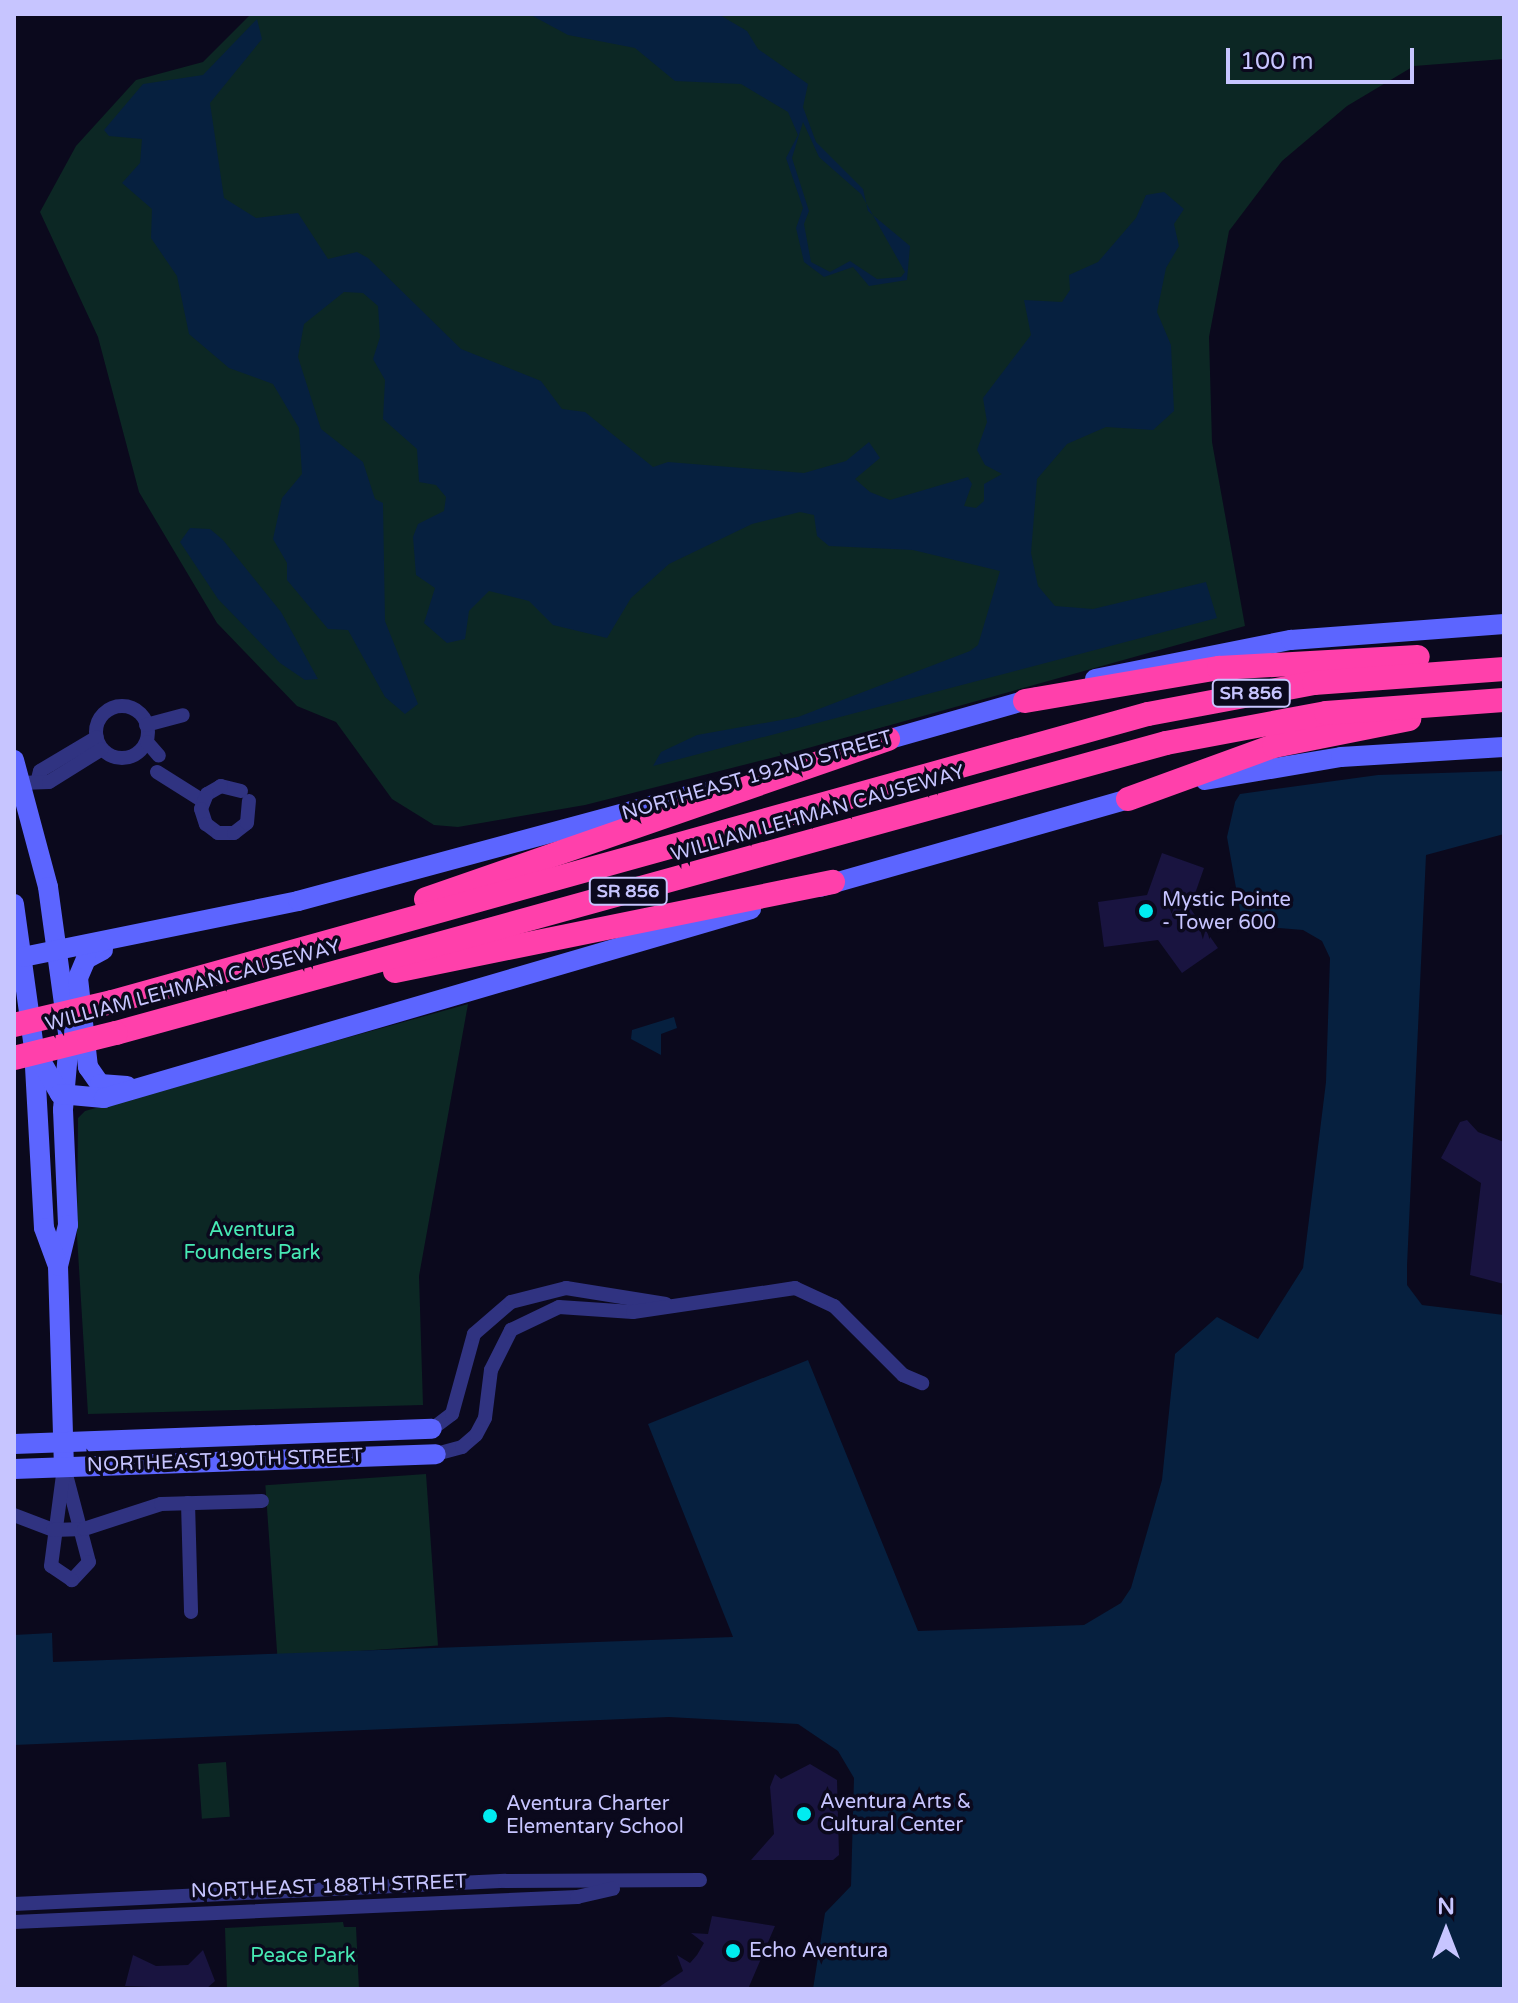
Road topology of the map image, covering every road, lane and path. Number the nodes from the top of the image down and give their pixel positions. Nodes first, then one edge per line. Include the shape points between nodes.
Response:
1 (1499, 624) edge
2 (1504, 666) edge
3 (1025, 701) junction
4 (1504, 702) edge
5 (183, 715) dead end
6 (146, 725) junction
7 (888, 739) junction
8 (147, 742) junction
9 (100, 743) junction
10 (1504, 747) edge
11 (133, 755) junction
12 (14, 760) edge
13 (160, 766) junction
14 (24, 782) edge
15 (1128, 799) junction
16 (203, 801) junction
17 (833, 882) junction
18 (14, 904) edge
19 (53, 914) junction
20 (134, 937) junction
21 (314, 946) junction
22 (58, 954) junction
23 (19, 958) edge
24 (151, 1024) junction
25 (14, 1025) edge
26 (24, 1053) edge
27 (182, 1073) junction
28 (74, 1098) junction
29 (58, 1266) junction
30 (678, 1307) junction
31 (922, 1383) dead end
32 (432, 1429) joint
33 (284, 1433) junction
34 (64, 1442) junction
35 (14, 1444) edge
36 (436, 1454) joint
37 (279, 1459) junction
38 (64, 1467) junction
39 (14, 1469) edge
40 (262, 1501) dead end
41 (188, 1503) junction
42 (14, 1515) edge
43 (84, 1529) junction
44 (53, 1530) junction
45 (191, 1612) dead end
46 (700, 1880) dead end
47 (644, 1883) junction
48 (14, 1904) edge
49 (14, 1922) edge

1 - 3 street, NORTHEAST 192ND STREET via 1370,631 1231,649
2 - 3 highway via 1443,656 1219,668
2 - 21 highway, WILLIAM LEHMAN CAUSEWAY / SR 856 via 1347,679 1183,706
3 - 7 street, NORTHEAST 192ND STREET
4 - 15 highway via 1286,743
4 - 24 highway, WILLIAM LEHMAN CAUSEWAY / SR 856 via 1337,712 1166,743
5 - 6 street
6 - 8 street
6 - 9 street via 134,709 117,707 102,716
7 - 20 street, NORTHEAST 192ND STREET via 387,879
7 - 21 highway via 411,904
8 - 11 street
8 - 13 street
9 - 11 street via 114,757
9 - 14 street via 49,782
10 - 15 street via 1312,761
11 - 13 street
12 - 14 street
13 - 16 street
14 - 19 street
15 - 17 street
16 - 16 street via 221,786 245,796 247,823 226,835 206,824
17 - 24 highway via 387,973 228,1016
17 - 27 street
18 - 23 street
19 - 20 street via 84,939
19 - 22 street
20 - 22 street, NORTHEAST 192ND STREET
20 - 27 street via 90,956 79,970 90,1072 114,1088
21 - 25 highway, WILLIAM LEHMAN CAUSEWAY / SR 856, bridge
22 - 23 street, NORTHEAST 192ND STREET
22 - 28 street
23 - 26 street
24 - 26 highway, WILLIAM LEHMAN CAUSEWAY / SR 856, bridge
26 - 28 street
26 - 29 street via 44,1228
27 - 28 street
28 - 29 street via 66,1174 68,1225
29 - 34 street
30 - 31 street via 767,1289 808,1291 847,1317 903,1375
30 - 32 street via 566,1288 511,1302 474,1334 452,1414
30 - 36 street via 633,1312 575,1305 531,1315 500,1347 476,1435 462,1447
32 - 33 street, NORTHEAST 190TH STREET
33 - 34 street, NORTHEAST 190TH STREET
33 - 37 street
34 - 35 street, NORTHEAST 190TH STREET
34 - 38 street
36 - 37 street, NORTHEAST 190TH STREET
37 - 38 street, NORTHEAST 190TH STREET
38 - 39 street, NORTHEAST 190TH STREET
38 - 43 street
38 - 44 street
40 - 41 street
41 - 43 street via 161,1504
41 - 45 street
42 - 44 street
43 - 44 street
43 - 44 street via 89,1562 72,1580 51,1566
46 - 47 street, NORTHEAST 188TH STREET
47 - 48 street, NORTHEAST 188TH STREET via 505,1881
47 - 49 street, NORTHEAST 188TH STREET via 577,1897

